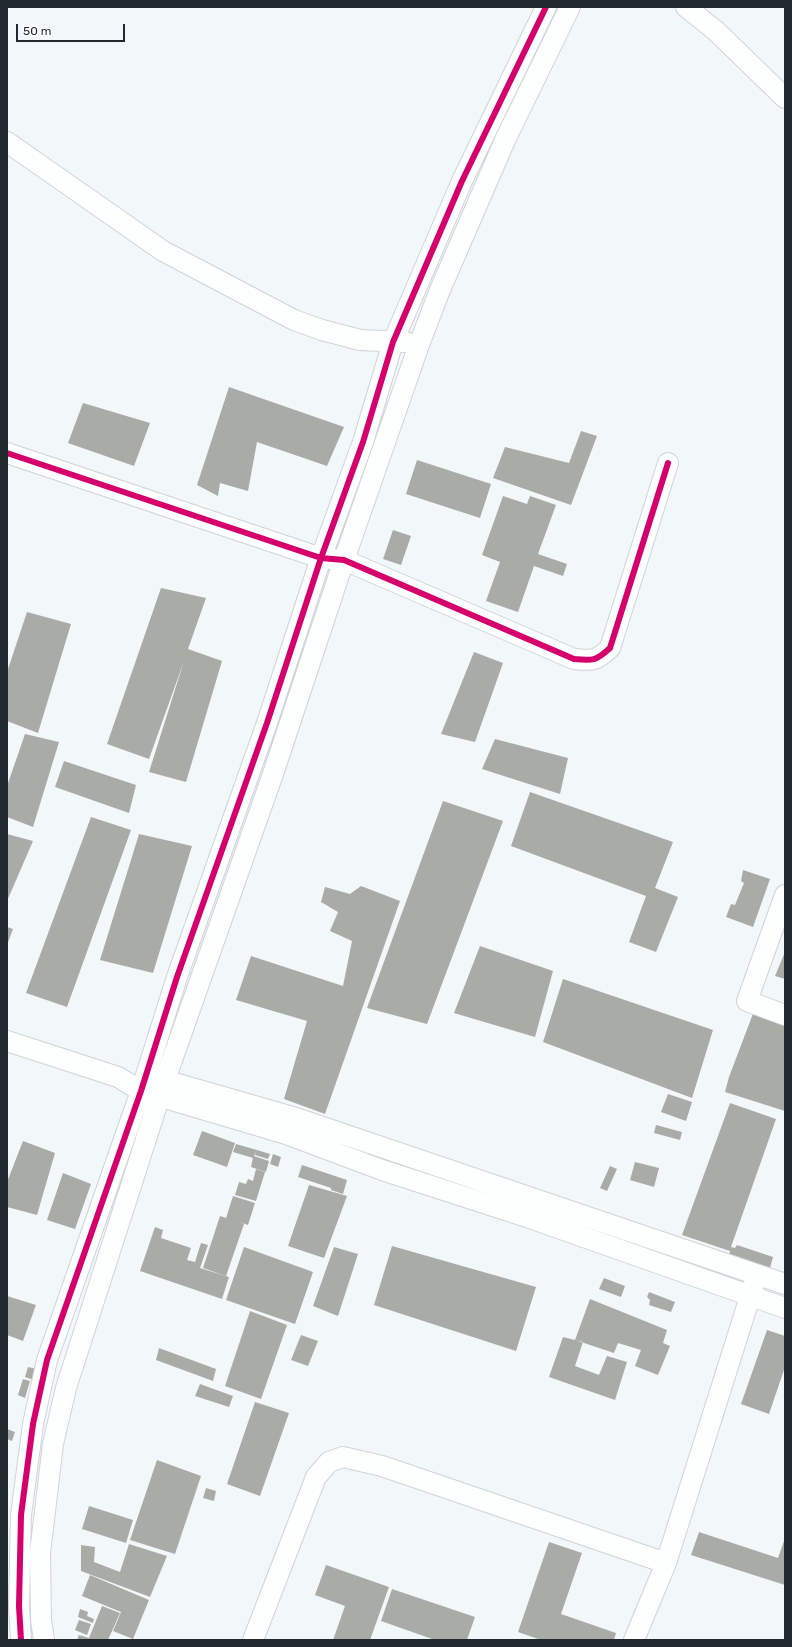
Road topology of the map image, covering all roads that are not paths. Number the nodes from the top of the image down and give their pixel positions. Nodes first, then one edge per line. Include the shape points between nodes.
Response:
1 (546, 7) edge
2 (570, 7) edge
3 (686, 7) edge
4 (785, 98) edge
5 (7, 142) edge
6 (394, 342) junction
7 (420, 342) junction
8 (7, 453) edge
9 (668, 462) dead end
10 (321, 558) junction
11 (344, 560) junction
12 (785, 895) edge
13 (785, 1015) edge
14 (7, 1041) edge
15 (144, 1083) junction
16 (163, 1089) junction
17 (289, 1126) junction
18 (390, 1151) junction
19 (382, 1170) junction
20 (529, 1208) junction
21 (756, 1274) junction
22 (785, 1284) edge
23 (750, 1296) junction
24 (785, 1308) edge
25 (666, 1563) junction
26 (21, 1640) edge
27 (44, 1640) edge
28 (253, 1640) edge
29 (634, 1640) edge

1 - 6 street via 462,181
2 - 7 street via 506,138
3 - 4 street via 716,31
5 - 6 street via 169,255 294,320 360,340
6 - 7 street
6 - 10 street via 363,442
7 - 11 street
8 - 10 street
9 - 11 street via 610,648 599,658 574,659
10 - 11 street
10 - 15 street via 267,723 177,977
11 - 16 street via 273,774
12 - 13 street via 747,1001
14 - 15 street
15 - 16 street
15 - 26 street via 47,1360 33,1424 21,1516
16 - 17 street
16 - 27 street via 66,1388 53,1444 40,1553 41,1620
17 - 18 street
17 - 19 street
18 - 19 street
18 - 20 street
19 - 20 street
20 - 21 street
20 - 23 street
21 - 22 street
21 - 23 street
23 - 24 street
23 - 25 street
25 - 28 street via 382,1466 343,1457 329,1462 316,1477
25 - 29 street

